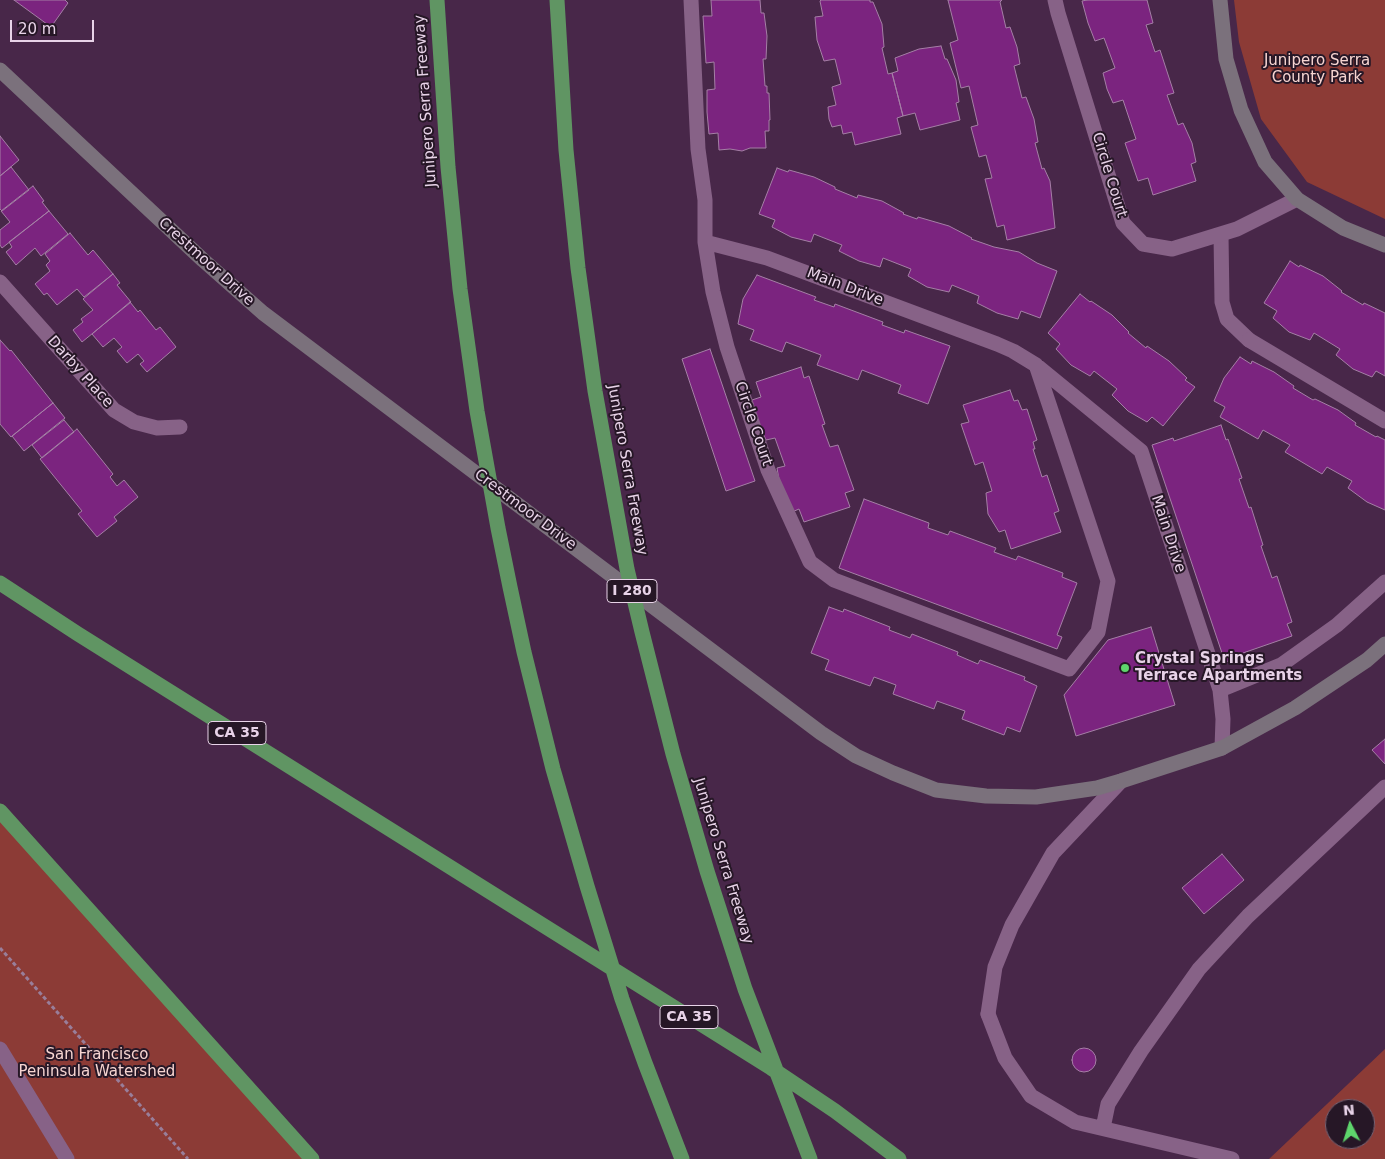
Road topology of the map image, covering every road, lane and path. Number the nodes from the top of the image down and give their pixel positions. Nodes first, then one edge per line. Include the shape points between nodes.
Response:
1 (438, 0) edge
2 (557, 0) edge
3 (691, 0) edge
4 (1055, 0) edge
5 (1220, 0) edge
6 (0, 70) edge
7 (1297, 199) junction
8 (1221, 234) junction
9 (705, 242) junction
10 (1385, 245) edge
11 (0, 282) edge
12 (1036, 365) junction
13 (1385, 421) edge
14 (180, 427) dead end
15 (1385, 582) edge
16 (0, 583) edge
17 (1385, 644) edge
18 (1220, 690) junction
19 (1222, 748) junction
20 (1121, 781) junction
21 (1385, 787) edge
22 (0, 811) edge
23 (0, 948) edge
24 (0, 1049) edge
25 (1103, 1128) junction
26 (67, 1159) edge
27 (188, 1159) edge
28 (312, 1159) edge
29 (682, 1159) edge
30 (810, 1159) edge
31 (898, 1159) edge
32 (1232, 1159) edge

1 - 29 highway, Junipero Serra Freeway via 448,168 460,289 477,410 510,587 551,761 592,904 645,1063
2 - 30 highway, Junipero Serra Freeway / I 280 via 566,150 578,268 595,391 628,569 673,754 707,871 745,989
3 - 9 street, Circle Court
4 - 8 street, Circle Court via 1123,224 1143,244 1172,249
5 - 7 street via 1226,59 1241,110 1265,162
6 - 20 street, Crestmoor Drive via 244,297 821,733 856,756 936,790 986,796 1036,797
7 - 8 street, Circle Court
7 - 10 street via 1343,228
8 - 13 street via 1222,302 1227,319 1249,340
9 - 12 street, Main Drive via 767,258 997,344
9 - 12 street, Circle Court via 713,292 727,346 768,470 810,562 834,580 1069,669 1098,632 1108,581
11 - 14 street, Darby Place via 114,410 134,422 156,428
12 - 18 street, Main Drive via 1141,451
15 - 18 street via 1337,625 1281,665
16 - 31 highway, CA 35 via 771,1068
17 - 19 street, Crestmoor Drive via 1367,660 1295,708
18 - 19 street, Main Drive
19 - 20 street, Crestmoor Drive
20 - 25 street via 1053,853 1012,925 995,967 988,1014 1004,1058 1031,1096 1075,1122
21 - 25 street via 1248,916 1199,969 1140,1051 1108,1104
22 - 28 highway
23 - 27 path
24 - 26 street
25 - 32 street

